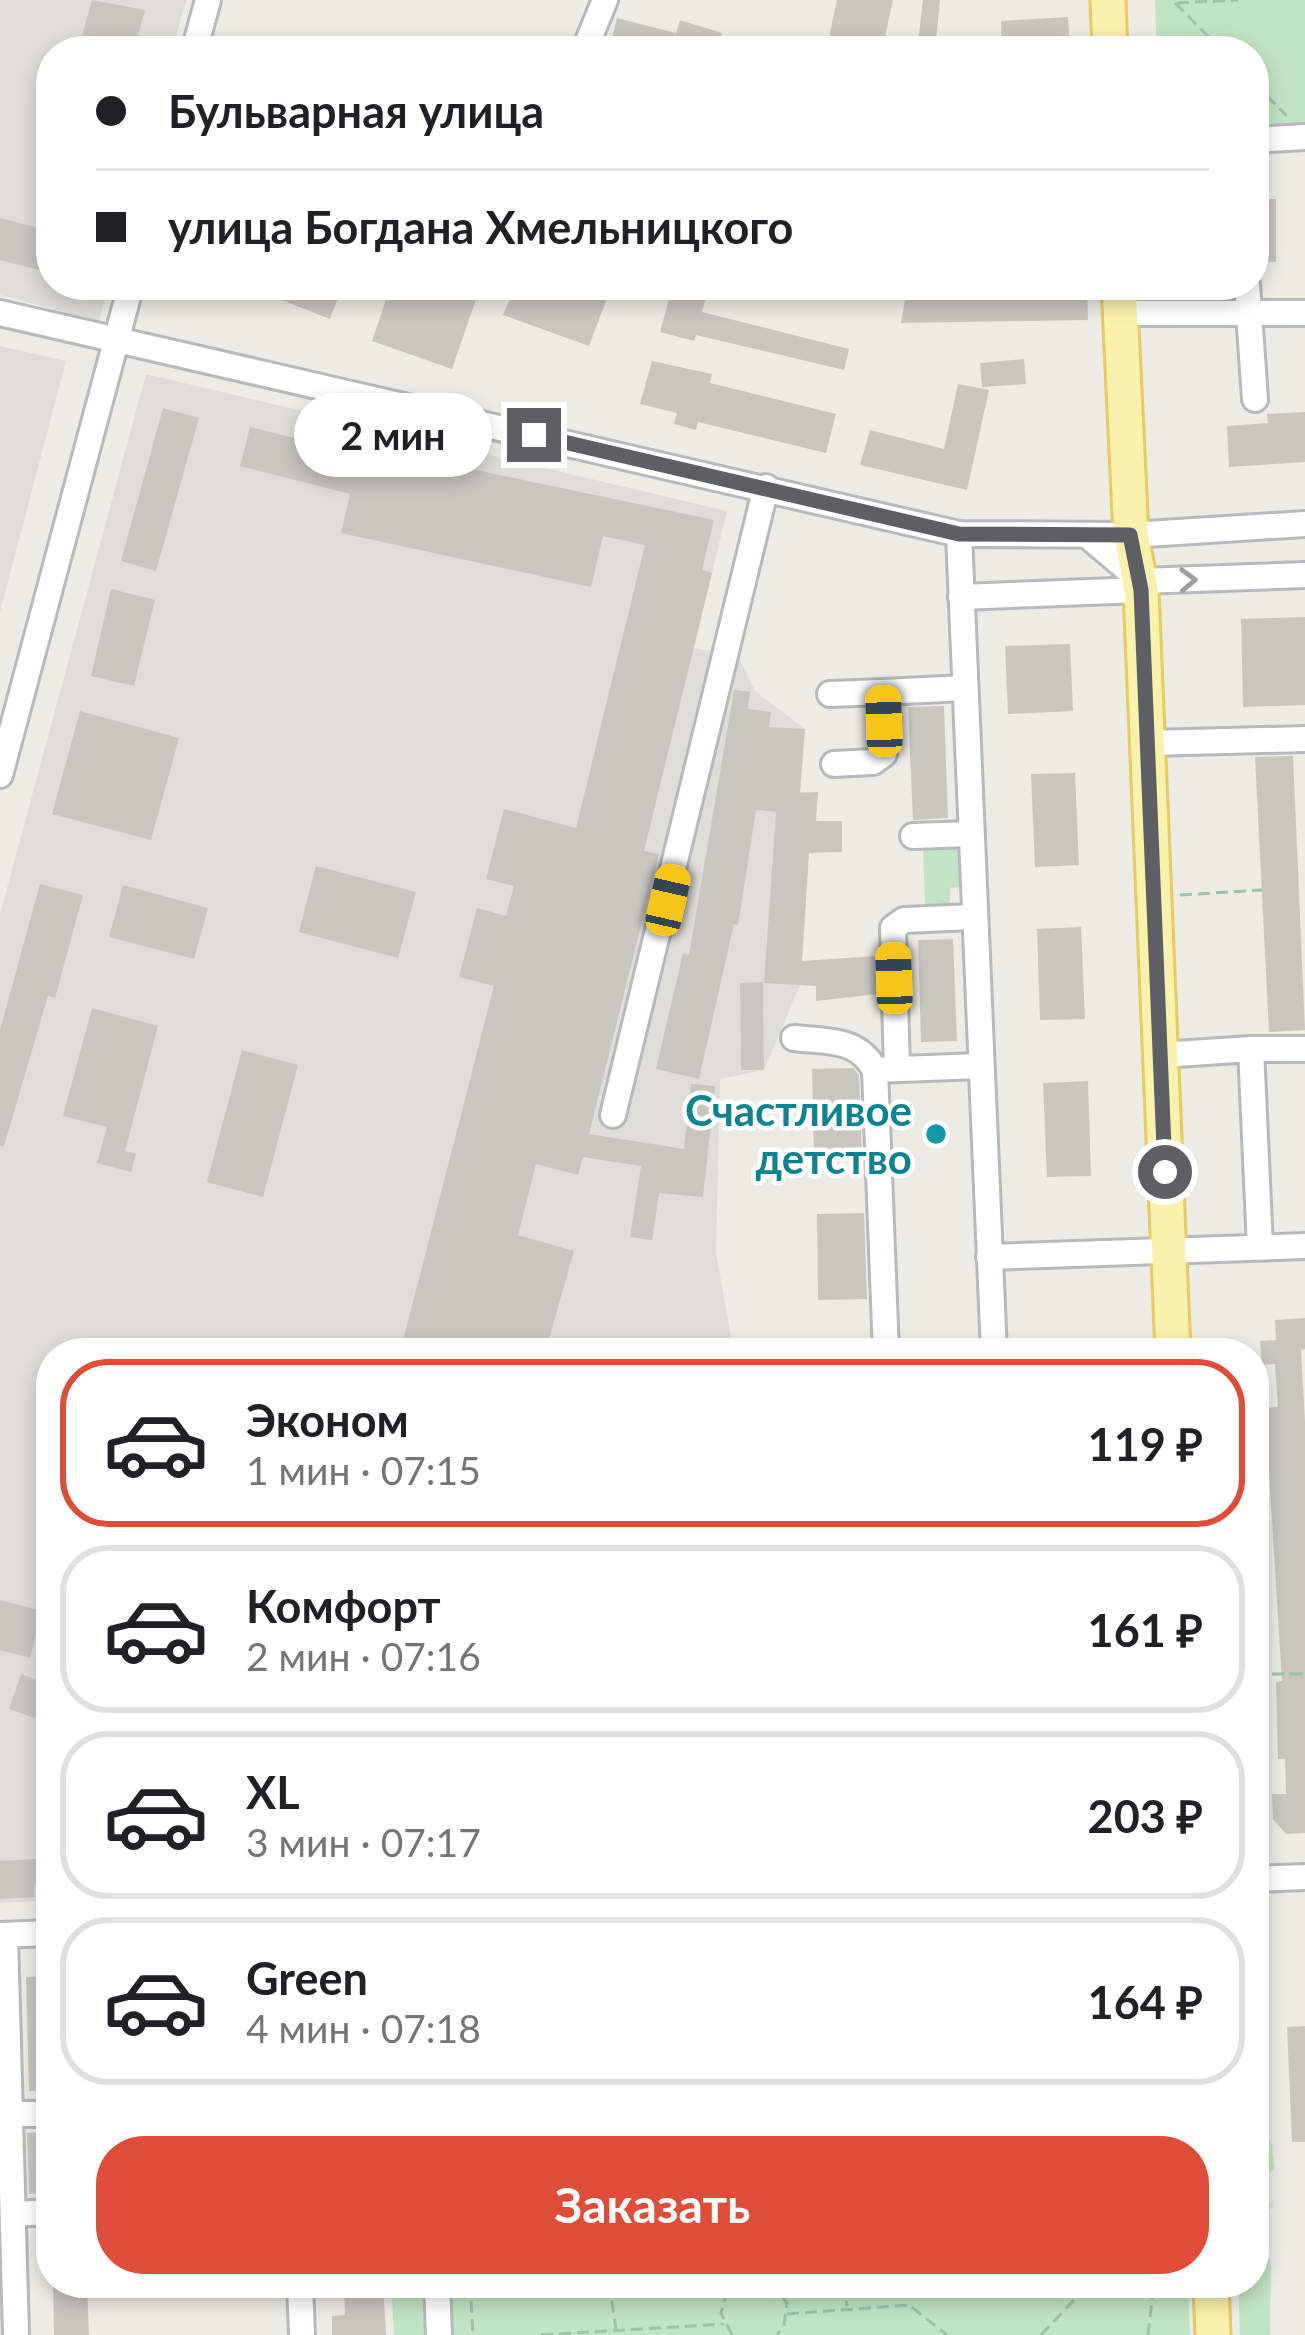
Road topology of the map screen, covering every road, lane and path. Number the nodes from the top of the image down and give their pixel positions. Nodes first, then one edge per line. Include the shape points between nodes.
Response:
1 (208, 0) edge
2 (605, 0) edge
3 (1108, 0) edge
4 (1238, 0) edge
5 (1177, 2) edge
6 (198, 36) edge
7 (590, 36) edge
8 (1109, 36) edge
9 (1208, 36) edge
10 (1269, 98) edge
11 (1299, 129) edge
12 (1269, 136) edge
13 (127, 300) edge
14 (1120, 300) edge
15 (1129, 300) edge
16 (1248, 300) edge
17 (0, 313) edge
18 (1249, 313) junction
19 (1305, 313) edge
20 (117, 340) junction
21 (1255, 399) dead end
22 (766, 487) junction
23 (1305, 524) edge
24 (959, 534) junction
25 (1130, 535) junction
26 (1088, 536) junction
27 (1305, 575) edge
28 (1141, 586) junction
29 (961, 597) junction
30 (965, 688) junction
31 (884, 692) junction
32 (830, 694) dead end
33 (1305, 739) edge
34 (1149, 743) junction
35 (834, 764) dead end
36 (0, 775) edge
37 (971, 834) junction
38 (913, 836) dead end
39 (1262, 890) dead end
40 (1155, 897) junction
41 (974, 916) junction
42 (794, 1038) dead end
43 (1251, 1049) junction
44 (1305, 1049) edge
45 (1161, 1055) junction
46 (980, 1066) junction
47 (886, 1070) junction
48 (614, 1114) dead end
49 (1305, 1246) edge
50 (1260, 1247) junction
51 (1168, 1250) junction
52 (989, 1257) junction
53 (886, 1338) edge
54 (993, 1338) edge
55 (1172, 1338) edge
56 (1269, 1674) edge
57 (1305, 1674) edge
58 (1305, 1877) edge
59 (1269, 1879) edge
60 (36, 1934) edge
61 (3, 1935) edge
62 (6, 2114) edge
63 (36, 2213) edge
64 (13, 2214) junction
65 (300, 2298) edge
66 (437, 2298) edge
67 (471, 2298) edge
68 (611, 2298) edge
69 (725, 2298) edge
70 (783, 2298) edge
71 (846, 2298) edge
72 (1076, 2298) edge
73 (1152, 2298) edge
74 (1212, 2298) edge
75 (847, 2308) junction
76 (787, 2314) junction
77 (724, 2324) junction
78 (616, 2331) junction
79 (559, 2334) edge
80 (778, 2334) edge
81 (16, 2335) edge
82 (302, 2335) edge
83 (439, 2335) edge
84 (472, 2335) edge
85 (542, 2335) edge
86 (732, 2335) edge
87 (947, 2335) edge
88 (1041, 2335) edge
89 (1148, 2335) edge
90 (1213, 2335) edge

1 - 6 street
2 - 7 street
3 - 8 main road
4 - 5 path
5 - 9 path
10 - 11 path
11 - 12 street
13 - 20 street
14 - 25 main road
15 - 18 street
16 - 18 street
17 - 20 street
18 - 19 street
18 - 21 street
20 - 22 street
20 - 36 street
22 - 24 street
22 - 48 street
23 - 25 street
24 - 26 street
24 - 29 street
25 - 26 street
25 - 28 main road
26 - 28 street
28 -> 27 street
28 - 29 street
28 - 34 main road
29 - 30 street
30 - 31 street
30 - 37 street
31 - 32 street
31 - 35 street via 884,754
33 - 34 street
34 - 40 main road
37 - 38 street
37 - 41 street
39 - 40 path
40 - 45 main road
41 - 46 street
41 - 47 street via 904,920 893,928
42 - 47 street via 853,1045
43 - 44 street
43 - 45 street
43 - 50 street
45 - 51 main road
46 - 47 street
46 - 52 street
47 - 53 street
49 - 50 street
50 - 51 street
51 - 52 street
51 - 55 main road
52 - 54 street
56 - 57 path
58 - 59 street
60 - 61 street
61 - 62 street
62 - 64 street
63 - 64 street
64 - 81 street
65 - 82 street
66 - 83 street
67 - 84 path
68 - 78 path
69 - 77 path
70 - 76 path
71 - 75 path
72 - 88 path
73 - 89 path
74 - 90 main road
75 - 76 path
75 - 87 path via 909,2305
76 - 80 path
77 - 78 path
77 - 86 path
78 - 79 path
79 - 85 path

